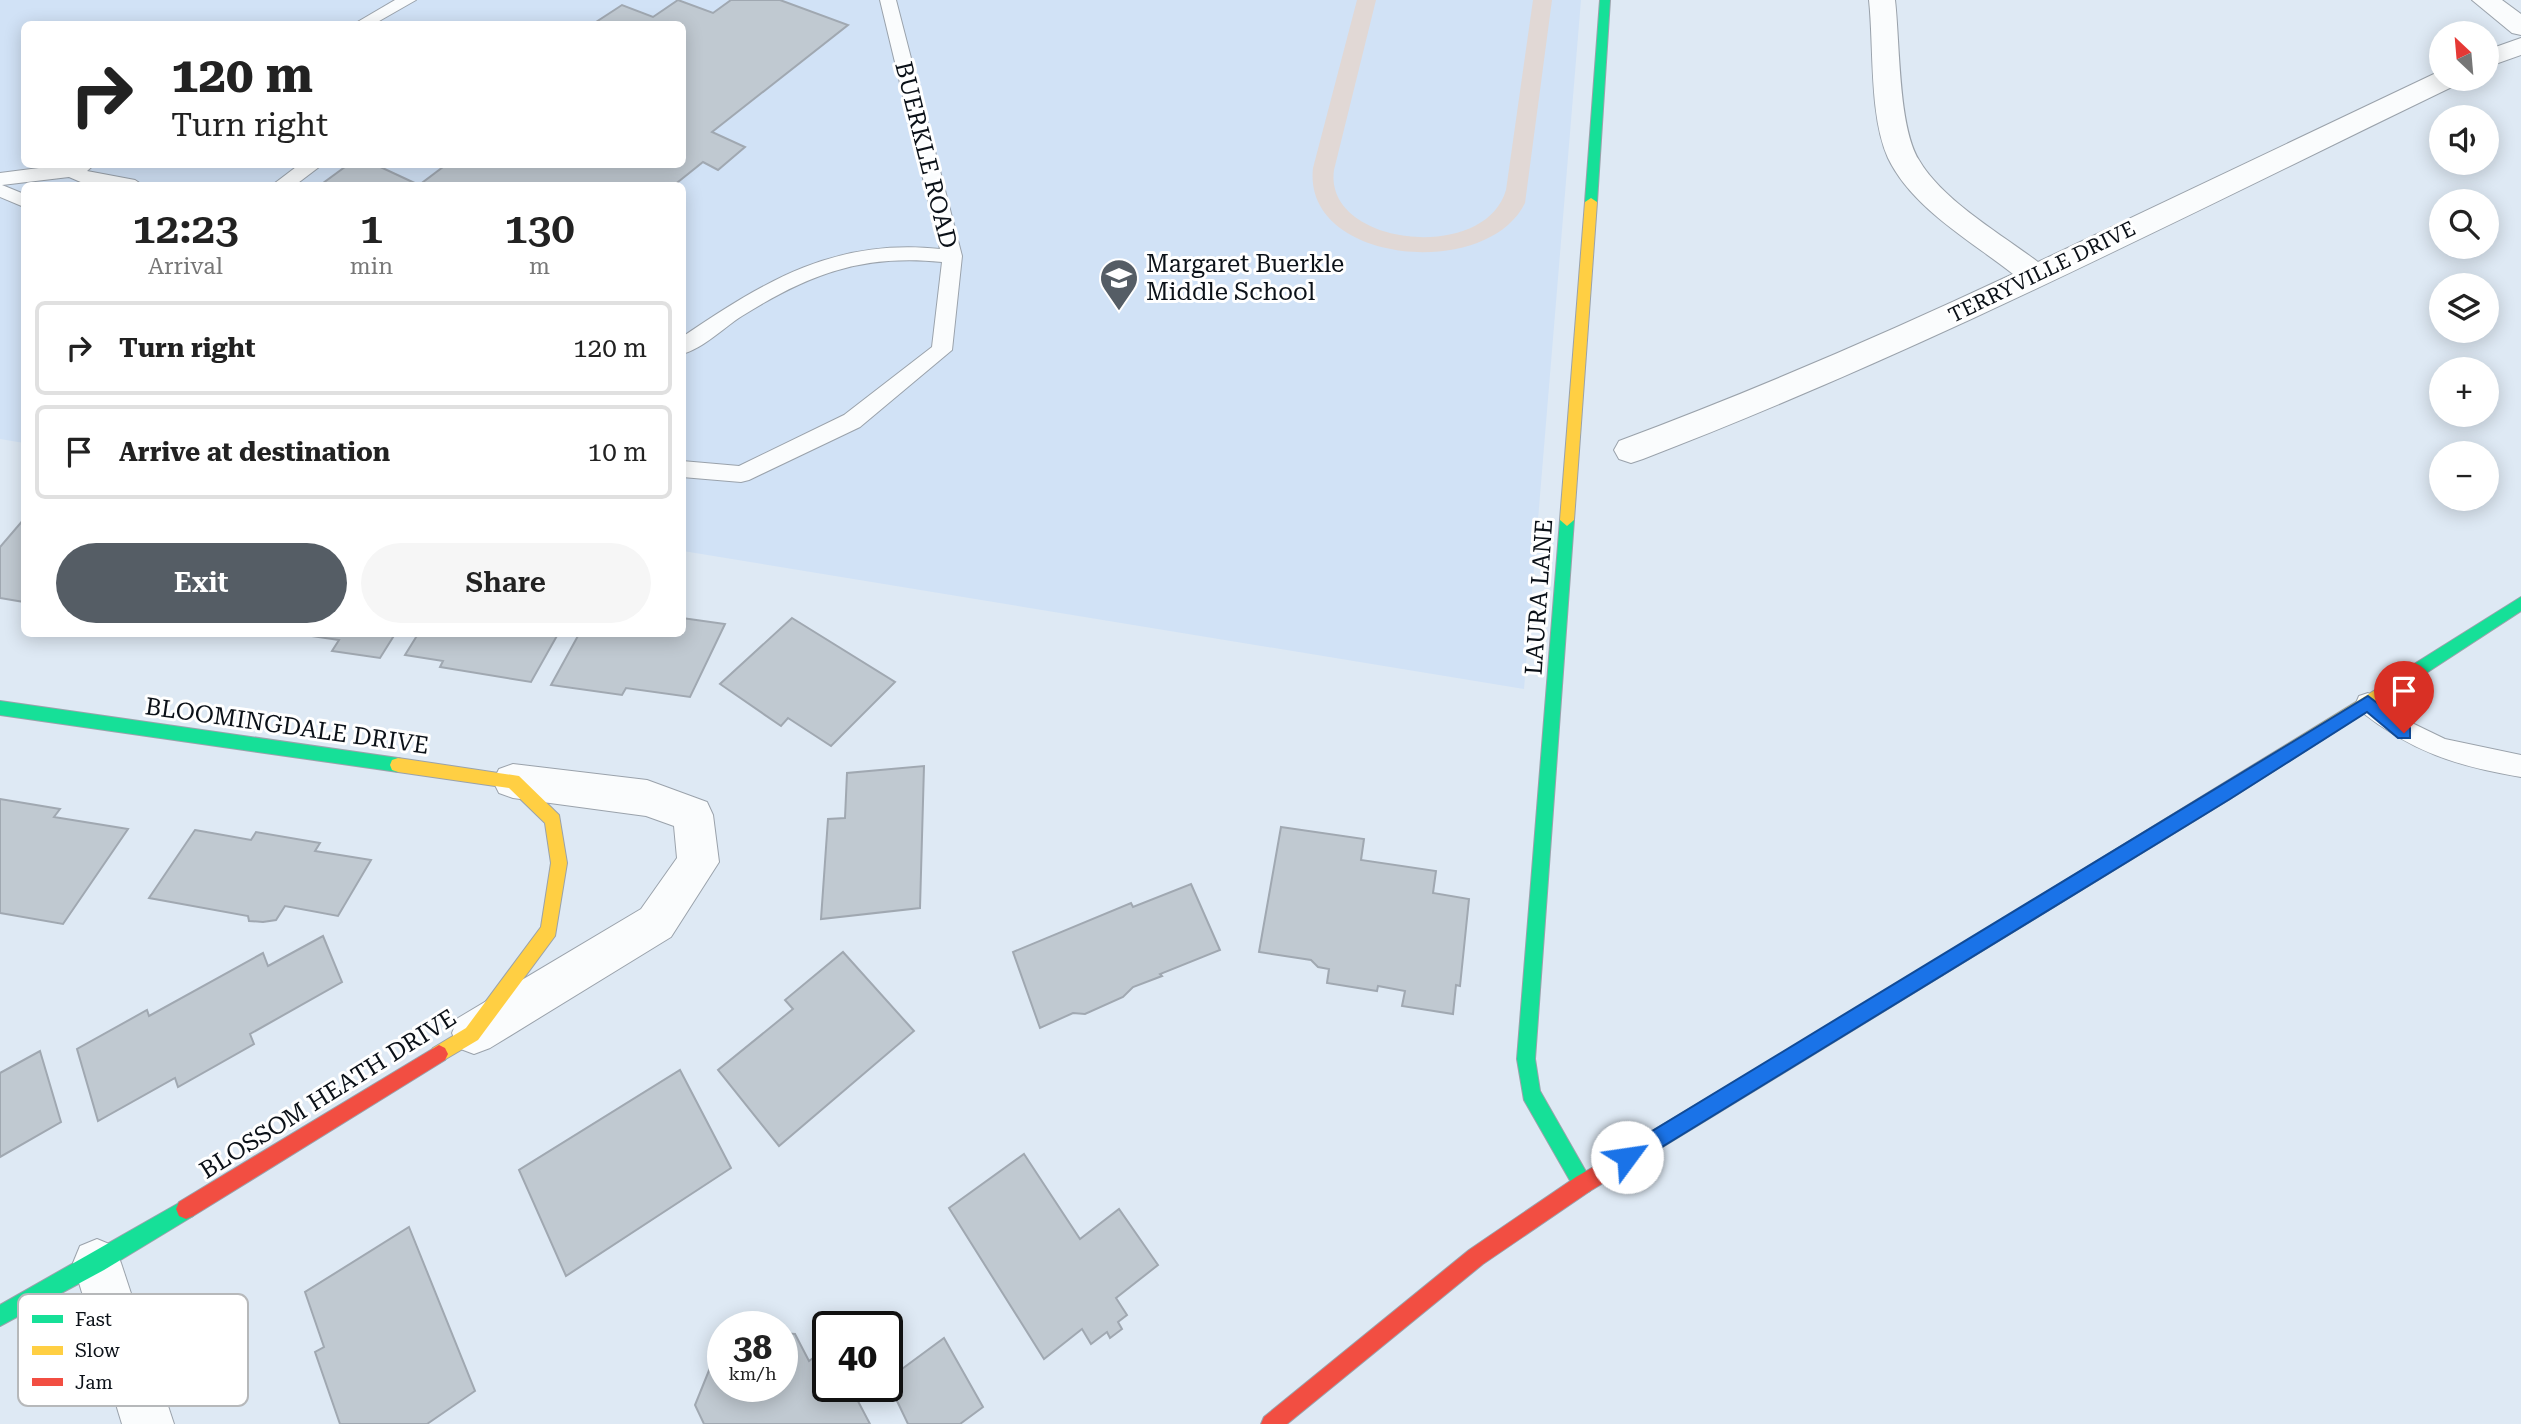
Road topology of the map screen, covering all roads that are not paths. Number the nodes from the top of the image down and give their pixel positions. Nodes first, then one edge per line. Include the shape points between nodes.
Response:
1 (408, 0) edge
2 (888, 0) edge
3 (1605, 0) edge
4 (1882, 0) edge
5 (2485, 0) edge
6 (368, 21) edge
7 (2521, 27) edge
8 (2521, 46) edge
9 (2499, 54) edge
10 (2429, 87) edge
11 (79, 168) edge
12 (308, 168) edge
13 (0, 179) edge
14 (106, 182) edge
15 (286, 182) edge
16 (0, 190) edge
17 (21, 200) edge
18 (952, 256) junction
19 (2035, 275) junction
20 (686, 344) edge
21 (1631, 450) dead end
22 (686, 469) edge
23 (2521, 603) edge
24 (2368, 703) junction
25 (0, 708) edge
26 (2521, 766) edge
27 (513, 781) junction
28 (472, 1034) junction
29 (1583, 1184) junction
30 (96, 1263) junction
31 (40, 1294) edge
32 (106, 1294) edge
33 (18, 1306) edge
34 (0, 1316) edge
35 (142, 1406) edge
36 (148, 1424) edge
37 (1271, 1424) edge

1 - 6 lane
2 - 18 lane, BUERKLE ROAD
3 - 29 street, LAURA LANE via 1526,1059 1531,1093
4 - 19 street via 1902,157 1920,184
5 - 7 street
8 - 9 street
10 - 19 street, TERRYVILLE DRIVE
11 - 13 lane
11 - 14 lane via 92,180
12 - 15 lane
16 - 17 lane
18 - 20 lane via 898,252 811,269 784,280
18 - 22 lane, BUERKLE ROAD via 942,350 852,421 741,474
19 - 21 street, TERRYVILLE DRIVE via 1891,345
23 - 24 street
24 - 26 lane via 2404,733 2452,754
24 - 29 street
25 - 27 street, BLOOMINGDALE DRIVE
27 - 28 street, BLOSSOM HEATH DRIVE via 553,820 559,863 549,930
27 - 28 street via 647,798 693,815 698,862 656,923
28 - 30 street, BLOSSOM HEATH DRIVE
29 - 37 street via 1476,1257
30 - 31 street, BLOSSOM HEATH DRIVE
30 - 32 street
33 - 34 street, BLOSSOM HEATH DRIVE
35 - 36 street

